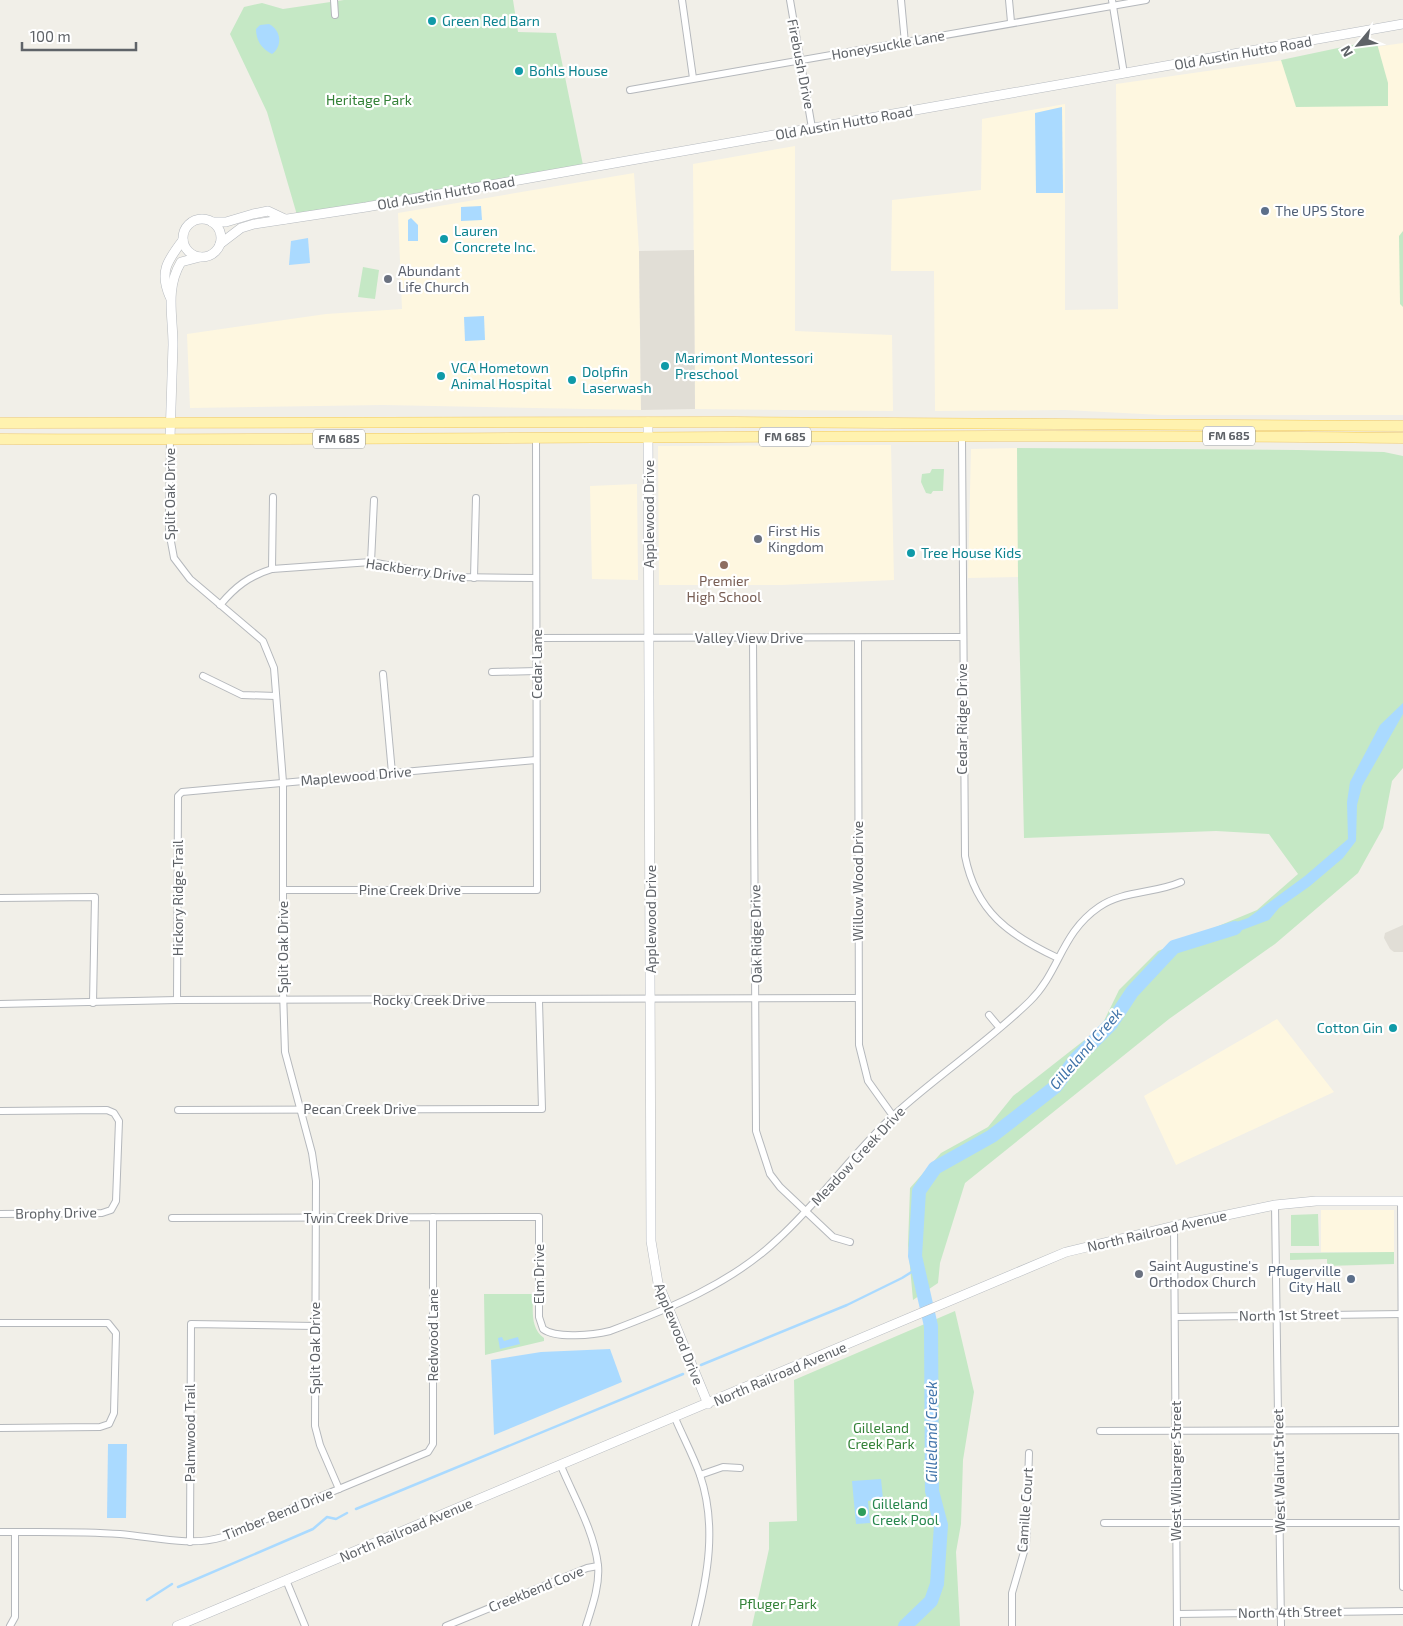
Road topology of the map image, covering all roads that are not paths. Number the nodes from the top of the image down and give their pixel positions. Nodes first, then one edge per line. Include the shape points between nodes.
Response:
1 (334, 0) edge
2 (682, 0) edge
3 (790, 0) edge
4 (901, 0) edge
5 (1008, 0) edge
6 (1146, 0) edge
7 (1113, 3) edge
8 (335, 15) dead end
9 (1011, 22) junction
10 (1403, 24) edge
11 (905, 43) junction
12 (800, 60) junction
13 (1124, 74) junction
14 (693, 78) junction
15 (630, 90) dead end
16 (812, 128) junction
17 (286, 219) junction
18 (212, 222) junction
19 (183, 240) junction
20 (220, 244) junction
21 (200, 257) junction
22 (170, 297) junction
23 (171, 422) junction
24 (648, 422) junction
25 (0, 423) edge
26 (1057, 423) junction
27 (1403, 426) edge
28 (648, 437) junction
29 (1056, 437) junction
30 (170, 438) junction
31 (536, 438) junction
32 (962, 438) junction
33 (1403, 438) edge
34 (0, 439) edge
35 (273, 497) dead end
36 (476, 498) dead end
37 (374, 500) dead end
38 (371, 562) junction
39 (272, 569) junction
40 (474, 578) junction
41 (536, 578) junction
42 (220, 605) junction
43 (962, 637) junction
44 (536, 638) junction
45 (753, 638) junction
46 (858, 638) junction
47 (649, 639) junction
48 (537, 671) junction
49 (492, 672) dead end
50 (383, 674) dead end
51 (203, 676) dead end
52 (276, 696) junction
53 (536, 760) junction
54 (392, 773) junction
55 (283, 782) junction
56 (178, 796) joint
57 (1181, 882) dead end
58 (283, 890) junction
59 (537, 890) joint
60 (0, 898) edge
61 (1058, 958) junction
62 (757, 998) junction
63 (858, 998) junction
64 (651, 999) junction
65 (177, 1000) junction
66 (283, 1000) junction
67 (539, 1000) junction
68 (93, 1003) junction
69 (0, 1004) edge
70 (989, 1015) dead end
71 (1000, 1027) junction
72 (300, 1109) junction
73 (178, 1110) dead end
74 (0, 1111) edge
75 (893, 1116) junction
76 (1402, 1200) edge
77 (1275, 1205) junction
78 (806, 1212) junction
79 (0, 1214) edge
80 (433, 1217) junction
81 (539, 1217) joint
82 (172, 1218) dead end
83 (316, 1218) junction
84 (1174, 1226) junction
85 (850, 1242) dead end
86 (667, 1307) junction
87 (1403, 1314) edge
88 (1276, 1316) junction
89 (1175, 1317) junction
90 (0, 1323) edge
91 (315, 1326) junction
92 (543, 1329) joint
93 (708, 1404) junction
94 (675, 1418) junction
95 (0, 1428) edge
96 (1403, 1430) edge
97 (1100, 1431) dead end
98 (1175, 1431) junction
99 (1278, 1431) junction
100 (428, 1452) joint
101 (1029, 1453) dead end
102 (561, 1466) junction
103 (740, 1468) dead end
104 (700, 1475) junction
105 (339, 1489) junction
106 (1403, 1522) edge
107 (1104, 1523) dead end
108 (1176, 1524) junction
109 (1280, 1524) junction
110 (0, 1532) edge
111 (15, 1532) junction
112 (190, 1542) junction
113 (598, 1566) junction
114 (286, 1580) junction
115 (1403, 1587) edge
116 (1403, 1611) edge
117 (1281, 1612) junction
118 (1178, 1614) junction
119 (10, 1626) edge
120 (177, 1626) edge
121 (305, 1626) edge
122 (446, 1626) edge
123 (586, 1626) edge
124 (695, 1626) edge
125 (1012, 1626) edge
126 (1178, 1626) edge
127 (1281, 1626) edge

1 - 8 street
2 - 14 street
3 - 12 street, Firebush Drive
4 - 11 street
5 - 9 street
6 - 7 street, Honeysuckle Lane
7 - 9 street, Honeysuckle Lane
7 - 13 street
9 - 11 street, Honeysuckle Lane
10 - 13 street, Old Austin Hutto Road
11 - 12 street, Honeysuckle Lane
12 - 14 street, Honeysuckle Lane
12 - 16 street, Firebush Drive
13 - 16 street, Old Austin Hutto Road
14 - 15 street, Honeysuckle Lane
16 - 17 street, Old Austin Hutto Road
17 - 18 street, Old Austin Hutto Road via 268,212
17 - 20 street, Old Austin Hutto Road via 241,228
18 - 19 street, Old Austin Hutto Road via 194,220 185,228
18 - 20 street via 220,231
19 - 21 street via 188,251
19 - 22 street, Old Austin Hutto Road via 169,258 164,273
20 - 21 street, Old Austin Hutto Road via 212,254
21 - 22 street, Old Austin Hutto Road via 181,262 174,274
22 - 23 street, Old Austin Hutto Road via 173,342
23 - 24 main road, FM 685
23 - 25 main road, FM 685
23 - 30 street, Old Austin Hutto Road
24 - 26 main road, FM 685
24 - 28 street, Applewood Drive
26 - 27 main road, FM 685
26 - 29 street
28 - 31 main road, FM 685
28 - 32 main road, FM 685
28 - 47 street, Applewood Drive
29 - 32 main road, FM 685
29 - 33 main road, FM 685
30 - 31 main road, FM 685
30 - 34 main road, FM 685
30 - 42 street, Split Oak Drive via 171,551 190,579
31 - 41 street, Cedar Lane
32 - 43 street, Cedar Ridge Drive
35 - 39 street
36 - 40 street
37 - 38 street
38 - 39 street, Hackberry Drive
38 - 40 street, Hackberry Drive via 429,574
39 - 42 street, Hackberry Drive via 239,584
40 - 41 street, Hackberry Drive
41 - 44 street, Cedar Lane
42 - 52 street, Split Oak Drive via 263,641 272,659
43 - 46 street, Valley View Drive
43 - 61 street, Cedar Ridge Drive via 963,842 967,869 972,884 993,917 1011,934
44 - 47 street, Valley View Drive
44 - 48 street, Cedar Lane
45 - 46 street, Valley View Drive
45 - 47 street, Valley View Drive
45 - 62 street, Oak Ridge Drive
46 - 63 street, Willow Wood Drive
47 - 64 street, Applewood Drive
48 - 49 street
48 - 53 street, Cedar Lane
50 - 54 street
51 - 52 street via 242,695
52 - 55 street, Split Oak Drive
53 - 54 street, Maplewood Drive
53 - 59 street, Cedar Lane
54 - 55 street, Maplewood Drive
55 - 56 street, Maplewood Drive via 182,792
55 - 58 street, Split Oak Drive
56 - 65 street, Hickory Ridge Trail
57 - 61 street, Meadow Creek Drive via 1167,888 1123,895 1100,907 1076,927
58 - 59 street, Pine Creek Drive
58 - 66 street, Split Oak Drive
60 - 68 street via 95,897
61 - 71 street, Meadow Creek Drive via 1031,1000
62 - 63 street, Rocky Creek Drive
62 - 64 street, Rocky Creek Drive
62 - 78 street, Oak Ridge Drive via 756,1131 770,1174
63 - 75 street, Willow Wood Drive via 861,1060 868,1081
64 - 67 street, Rocky Creek Drive
64 - 86 street, Applewood Drive via 651,1241 658,1283
65 - 66 street, Rocky Creek Drive
65 - 68 street, Rocky Creek Drive
66 - 67 street, Rocky Creek Drive
66 - 72 street, Split Oak Drive via 286,1052
67 - 72 street, Pecan Creek Drive via 542,1109
68 - 69 street, Rocky Creek Drive
70 - 71 street
71 - 75 street, Meadow Creek Drive
72 - 73 street, Pecan Creek Drive
72 - 83 street, Split Oak Drive via 315,1169
74 - 79 street, Brophy Drive via 107,1110 114,1113 119,1121 116,1201 111,1210 102,1213
75 - 78 street, Meadow Creek Drive
76 - 77 street, North Railroad Avenue
76 - 87 street
77 - 84 street, North Railroad Avenue
77 - 88 street, West Walnut Street
78 - 85 street, Oak Ridge Drive via 833,1237
78 - 86 street, Meadow Creek Drive via 777,1241 754,1258 703,1291
80 - 81 street, Twin Creek Drive
80 - 83 street, Twin Creek Drive
80 - 100 street, Redwood Lane via 433,1444
81 - 92 street, Elm Drive via 539,1317
82 - 83 street, Twin Creek Drive
83 - 91 street, Split Oak Drive
84 - 89 street, West Wilbarger Street
84 - 93 street, North Railroad Avenue via 1066,1252
86 - 92 street, Meadow Creek Drive via 603,1332 554,1335
86 - 93 street, Applewood Drive
87 - 88 street, North 1st Street
87 - 96 street
88 - 89 street, North 1st Street
88 - 99 street, West Walnut Street
89 - 98 street, West Wilbarger Street
90 - 95 street via 108,1323 116,1333 114,1413 109,1424 100,1427
91 - 105 street, Split Oak Drive via 315,1426
91 - 112 street, Palmwood Trail via 191,1324
93 - 94 street, North Railroad Avenue
94 - 102 street, North Railroad Avenue
94 - 104 street
96 - 99 street
96 - 106 street
97 - 98 street
98 - 99 street
98 - 108 street, West Wilbarger Street
99 - 109 street, West Walnut Street
100 - 105 street, Timber Bend Drive
101 - 125 street, Camille Court via 1026,1545 1012,1593
102 - 113 street via 589,1533
102 - 114 street, North Railroad Avenue
103 - 104 street via 722,1467
104 - 124 street via 710,1520 709,1566
105 - 112 street, Timber Bend Drive via 223,1538
106 - 109 street
106 - 115 street
107 - 108 street
108 - 109 street
108 - 118 street, West Wilbarger Street
109 - 117 street, West Walnut Street
110 - 111 street, Timber Bend Drive
111 - 112 street, Timber Bend Drive via 112,1533
111 - 119 street via 15,1617
113 - 122 street, Creekbend Cove
113 - 123 street via 594,1600
114 - 120 street, North Railroad Avenue
114 - 121 street
116 - 117 street, North 4th Street
117 - 118 street, North 4th Street
117 - 127 street, West Walnut Street
118 - 126 street, West Wilbarger Street

